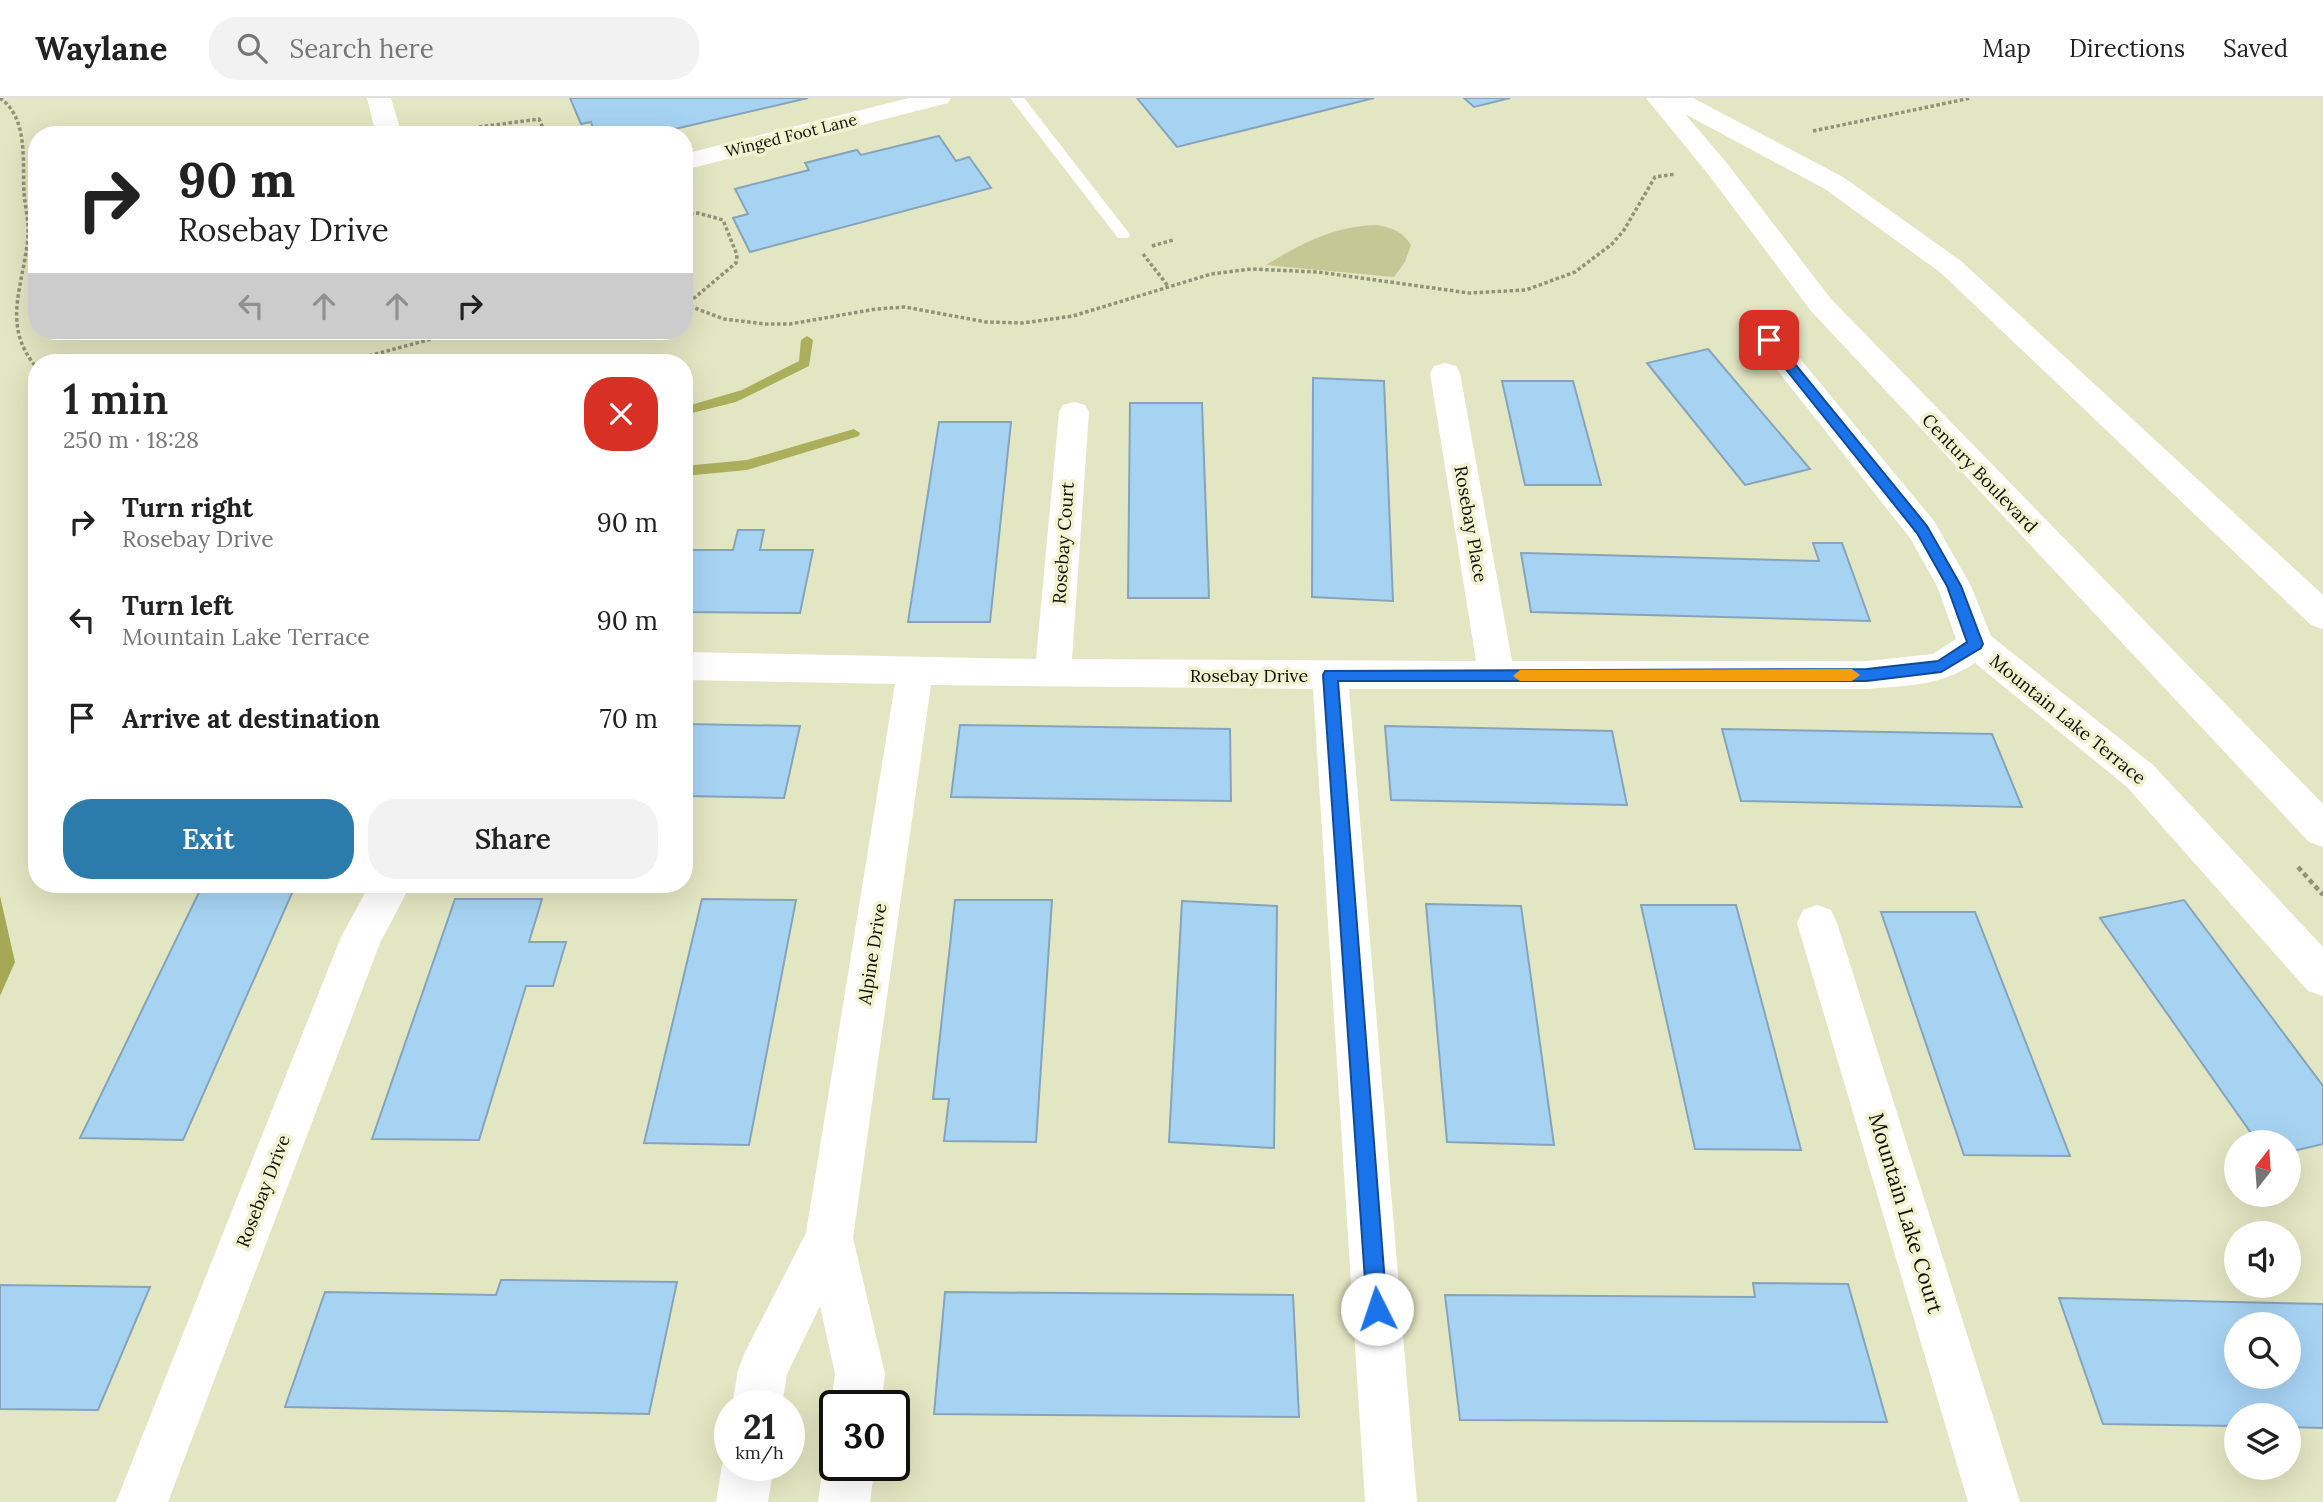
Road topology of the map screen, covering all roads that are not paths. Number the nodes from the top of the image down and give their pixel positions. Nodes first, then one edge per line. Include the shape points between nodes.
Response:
1 (379, 98) edge
2 (939, 98) edge
3 (1017, 98) edge
4 (1658, 98) edge
5 (1674, 98) edge
6 (387, 126) edge
7 (693, 160) edge
8 (1123, 234) dead end
9 (1769, 340) dead end
10 (1445, 373) dead end
11 (1074, 412) dead end
12 (2323, 616) edge
13 (1976, 644) junction
14 (693, 666) edge
15 (915, 670) junction
16 (1053, 673) junction
17 (1330, 675) junction
18 (1496, 676) junction
19 (2323, 830) edge
20 (386, 893) edge
21 (1817, 923) dead end
22 (2323, 977) edge
23 (829, 1238) junction
24 (760, 1390) edge
25 (858, 1390) edge
26 (745, 1481) edge
27 (847, 1481) edge
28 (142, 1502) edge
29 (742, 1502) edge
30 (844, 1502) edge
31 (1391, 1502) edge
32 (1994, 1502) edge

1 - 6 street
2 - 7 street, Winged Foot Lane
3 - 8 lane
4 - 19 street, Century Boulevard via 1821,305
5 - 12 street via 1834,183 1951,267
9 - 13 street, Mountain Lake Terrace via 1922,530 1954,586
10 - 18 street, Rosebay Place
11 - 16 street, Rosebay Court
13 - 18 street, Rosebay Drive via 1941,667 1867,675
13 - 22 street, Mountain Lake Terrace via 2140,776
14 - 15 street, Rosebay Drive
15 - 16 street, Rosebay Drive
15 - 23 street, Alpine Drive
16 - 17 street, Rosebay Drive
17 - 18 street, Rosebay Drive
17 - 31 street
20 - 28 street, Rosebay Drive via 362,937
21 - 32 street, Mountain Lake Court
23 - 24 street, Alpine Drive via 763,1370
23 - 25 street, Alpine Drive via 860,1374
26 - 29 street
27 - 30 street

